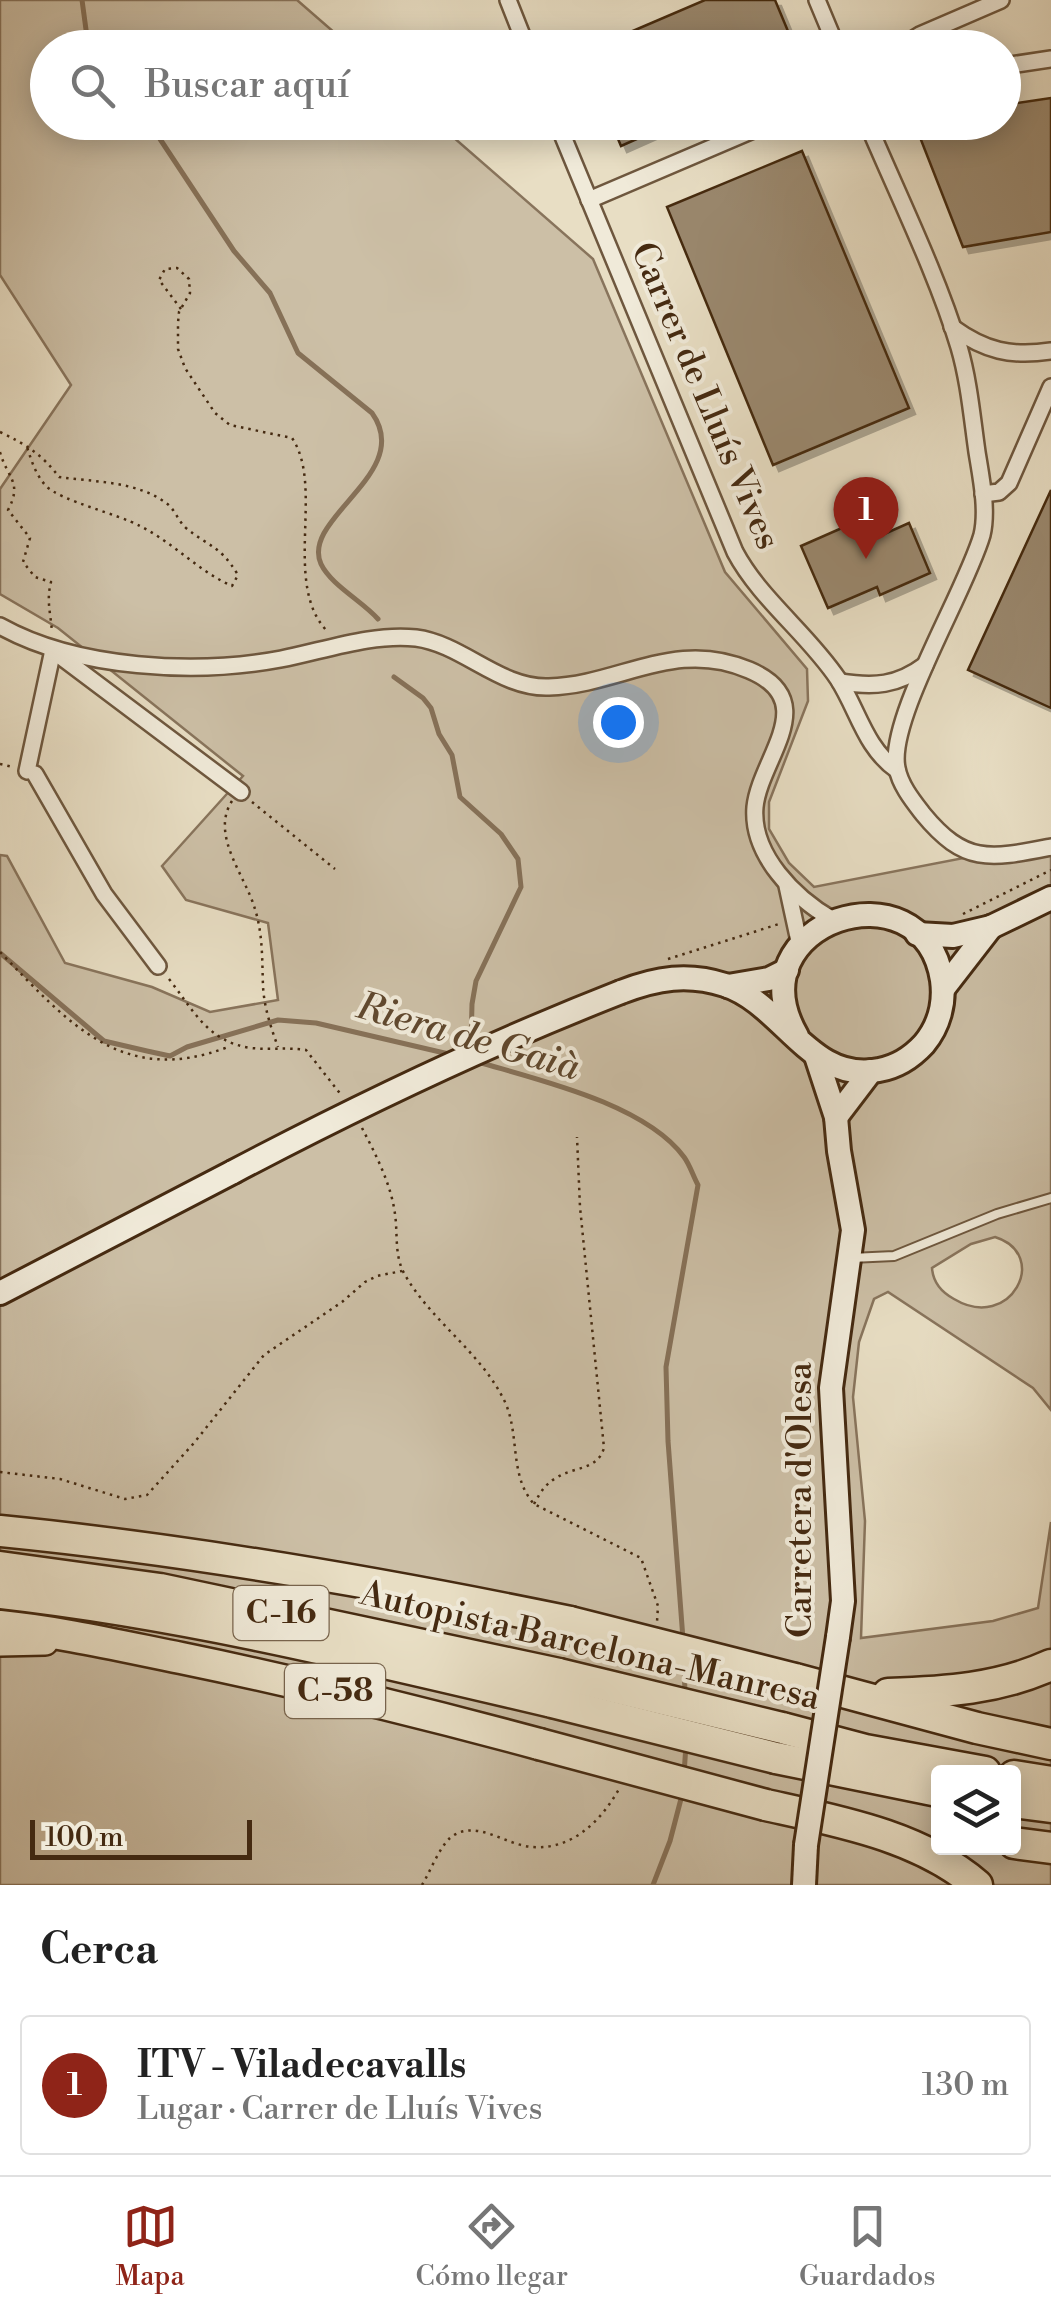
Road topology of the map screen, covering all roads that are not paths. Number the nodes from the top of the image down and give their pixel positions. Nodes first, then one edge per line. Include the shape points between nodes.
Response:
1 (508, 0) edge
2 (817, 0) edge
3 (1001, 0) edge
4 (520, 30) edge
5 (830, 30) edge
6 (932, 30) edge
7 (1051, 58) edge
8 (1021, 63) edge
9 (564, 140) edge
10 (730, 140) edge
11 (874, 140) edge
12 (589, 200) junction
13 (951, 326) junction
14 (1051, 352) edge
15 (1051, 387) edge
16 (983, 494) junction
17 (0, 626) edge
18 (53, 650) junction
19 (928, 662) junction
20 (840, 682) junction
21 (897, 770) junction
22 (240, 792) road end
23 (1051, 848) edge
24 (786, 882) junction
25 (1051, 898) edge
26 (833, 920) junction
27 (991, 927) junction
28 (917, 934) junction
29 (800, 946) junction
30 (158, 966) road end
31 (787, 970) junction
32 (728, 986) junction
33 (942, 989) junction
34 (797, 1036) junction
35 (816, 1056) junction
36 (870, 1072) junction
37 (836, 1117) junction
38 (1051, 1198) edge
39 (851, 1258) junction
40 (0, 1293) edge
41 (0, 1531) edge
42 (0, 1567) edge
43 (0, 1593) edge
44 (0, 1626) edge
45 (0, 1643) edge
46 (129, 1647) junction
47 (1051, 1656) edge
48 (1051, 1665) edge
49 (555, 1688) junction
50 (965, 1691) junction
51 (860, 1696) junction
52 (779, 1743) junction
53 (1051, 1744) edge
54 (947, 1765) edge
55 (1021, 1777) edge
56 (1051, 1782) edge
57 (931, 1789) edge
58 (1021, 1803) edge
59 (1051, 1807) edge
60 (838, 1821) junction
61 (931, 1833) edge
62 (1021, 1844) edge
63 (1051, 1848) edge
64 (804, 1885) edge
65 (977, 1885) edge

1 - 4 street
2 - 5 street
3 - 6 street
7 - 8 street
9 - 12 street, Carrer de Lluís Vives
10 - 12 street
11 - 13 street
12 - 20 street, Carrer de Lluís Vives via 734,552
13 - 14 street via 1016,356
13 - 16 street
15 - 16 street via 1008,483
16 - 19 street via 983,531
17 - 18 street
18 - 22 street
18 - 24 street via 196,668 392,638 429,640 500,675 545,688 674,658 741,666 776,688 786,714 757,797 756,822
18 - 30 street via 31,772 109,903
19 - 20 street via 889,684
19 - 21 street via 901,728
20 - 21 street, Carrer de Lluís Vives via 880,758
21 - 23 street, Carrer de Lluís Vives via 912,800 956,847 986,856
24 - 26 street
24 - 29 street
25 - 27 street
26 - 28 street via 876,914
26 - 29 street
27 - 28 street via 954,936
27 - 33 street
28 - 33 street via 935,959
29 - 31 street
31 - 32 street
31 - 34 street via 786,1011
32 - 34 street
32 - 40 street, bridge via 673,977 472,1053
33 - 36 street via 938,1020 921,1047
34 - 35 street
35 - 36 street
35 - 37 street, Carretera d'Olesa
36 - 37 street
37 - 39 street, Carretera d'Olesa via 851,1209
38 - 39 lane via 894,1256
39 - 64 street, Carretera d'Olesa, bridge via 831,1388 843,1601
41 - 51 highway, bridge via 216,1556 406,1588
42 - 49 highway, Autopista Barcelona-Manresa / C-16 via 160,1589
43 - 49 highway, Autopista Barcelona-Manresa / C-16
44 - 46 highway
45 - 46 main road, C-58
46 - 60 highway, C-58, bridge via 380,1701
47 - 50 highway
48 - 50 highway
49 - 52 highway, Autopista Barcelona-Manresa / C-16, bridge
50 - 51 highway
51 - 53 highway
52 - 54 highway, Autopista Barcelona-Manresa / C-16
52 - 57 highway, Autopista Barcelona-Manresa / C-16
55 - 56 highway
58 - 59 highway
60 - 61 highway, C-58
60 - 65 highway via 914,1847
62 - 63 highway

